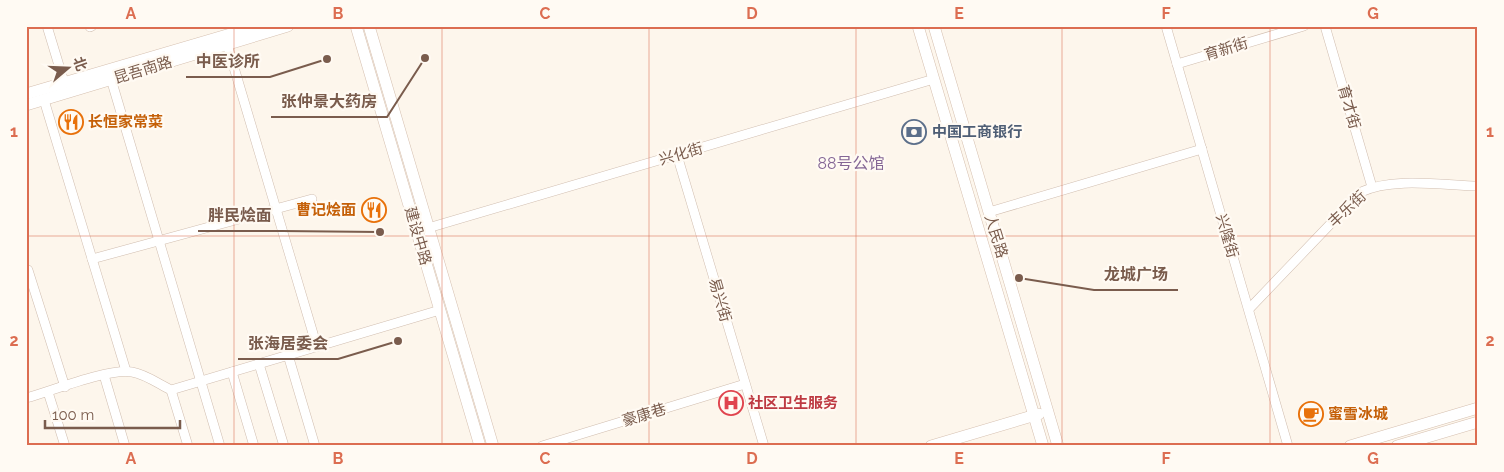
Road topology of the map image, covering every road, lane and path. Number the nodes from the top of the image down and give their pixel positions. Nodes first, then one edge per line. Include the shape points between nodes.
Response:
1 (47, 26) edge
2 (258, 26) edge
3 (288, 26) edge
4 (356, 26) edge
5 (368, 26) edge
6 (918, 26) edge
7 (934, 26) edge
8 (1166, 26) edge
9 (1304, 26) edge
10 (1325, 26) edge
11 (227, 44) junction
12 (1177, 64) junction
13 (111, 79) junction
14 (934, 79) junction
15 (64, 82) junction
16 (26, 94) edge
17 (44, 100) junction
18 (26, 105) edge
19 (1202, 149) junction
20 (677, 155) junction
21 (1478, 186) edge
22 (1372, 187) junction
23 (312, 199) dead end
24 (276, 209) junction
25 (989, 212) junction
26 (428, 228) junction
27 (160, 241) junction
28 (92, 259) junction
29 (28, 270) dead end
30 (1249, 309) junction
31 (440, 310) junction
32 (317, 347) junction
33 (288, 355) junction
34 (259, 364) junction
35 (126, 371) junction
36 (232, 372) junction
37 (104, 375) junction
38 (202, 381) junction
39 (745, 384) junction
40 (65, 387) junction
41 (171, 390) junction
42 (48, 392) junction
43 (26, 398) edge
44 (1478, 408) edge
45 (1048, 411) junction
46 (1034, 415) junction
47 (1478, 422) edge
48 (65, 446) edge
49 (125, 446) edge
50 (188, 446) edge
51 (220, 446) edge
52 (254, 446) edge
53 (284, 446) edge
54 (315, 446) edge
55 (480, 446) edge
56 (492, 446) edge
57 (542, 446) edge
58 (764, 446) edge
59 (931, 446) edge
60 (1043, 446) edge
61 (1058, 446) edge
62 (1288, 446) edge
63 (1350, 446) edge
64 (1397, 446) edge

1 - 15 street
2 - 15 street, 昆吾南路
3 - 11 street, 昆吾南路
4 - 31 street, 建设中路
5 - 26 street, 建设中路
6 - 14 street, 人民路
7 - 25 street, 人民路
8 - 12 street, 兴隆街
9 - 12 street, 育新街
10 - 22 street, 育才街
11 - 13 street, 昆吾南路
11 - 24 street
12 - 19 street, 兴隆街
13 - 17 street, 昆吾南路
13 - 27 street
14 - 20 street, 兴化街
14 - 46 street, 人民路
15 - 16 street, 昆吾南路
17 - 18 street, 昆吾南路
17 - 28 street
19 - 25 street
19 - 30 street, 兴隆街
20 - 26 street, 兴化街
20 - 39 street, 易兴街
21 - 22 street, 丰乐街 via 1393,184
22 - 30 street, 丰乐街 via 1360,192
23 - 24 street
24 - 27 street
24 - 32 street
25 - 45 street, 人民路
26 - 56 street, 建设中路
27 - 28 street
27 - 38 street
28 - 35 street
29 - 40 street
30 - 62 street, 兴隆街
31 - 32 street
31 - 55 street, 建设中路
32 - 33 street
33 - 34 street
33 - 54 street
34 - 36 street
34 - 53 street
35 - 37 street
35 - 41 street
36 - 38 street
36 - 52 street
37 - 40 street
37 - 49 street
38 - 41 street
38 - 51 street
39 - 57 street, 豪康巷
39 - 58 street, 易兴街
40 - 42 street
41 - 50 street
42 - 43 street
42 - 48 street
44 - 63 street
45 - 46 street
45 - 61 street, 人民路
46 - 59 street
46 - 60 street, 人民路
47 - 64 street

